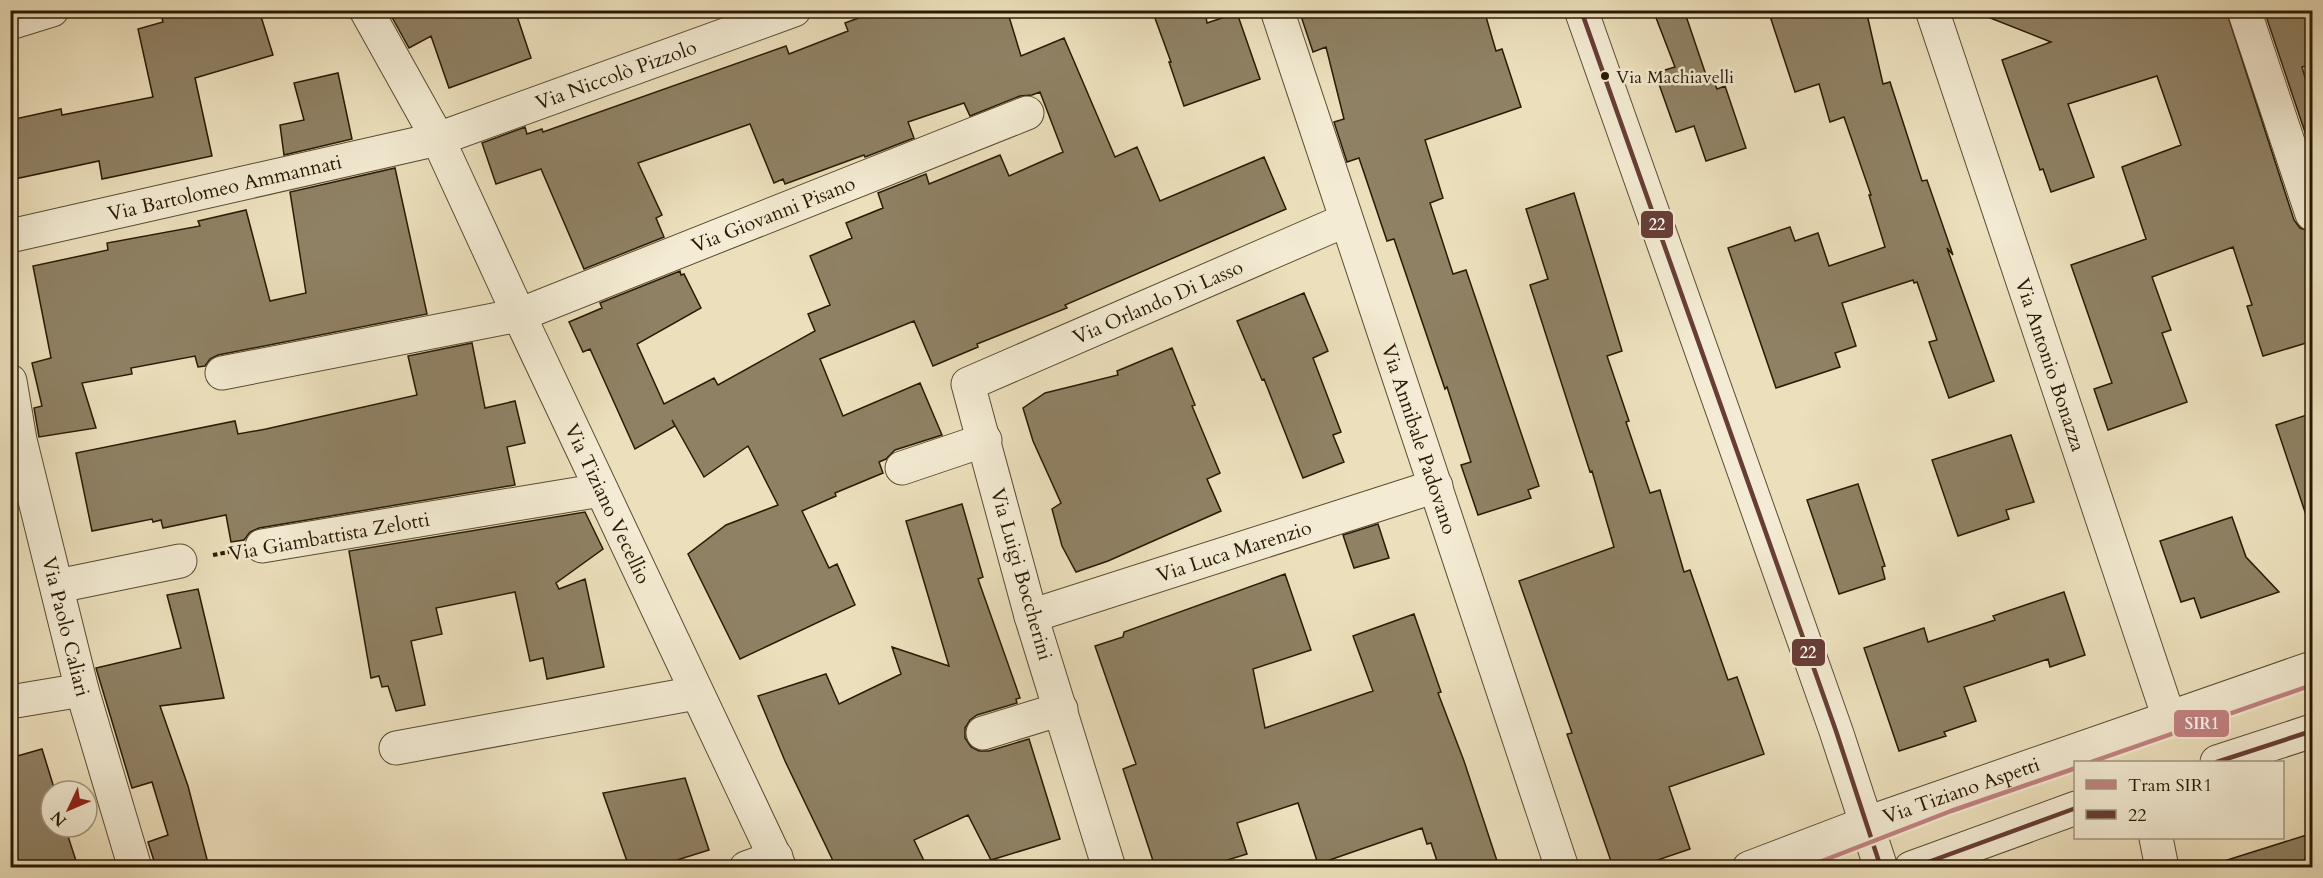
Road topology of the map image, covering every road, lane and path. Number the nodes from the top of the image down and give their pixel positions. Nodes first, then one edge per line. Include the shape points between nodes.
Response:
1 (52, 10) edge
2 (366, 10) edge
3 (794, 10) edge
4 (1277, 10) edge
5 (1581, 10) edge
6 (1932, 10) edge
7 (2244, 10) edge
8 (10, 23) edge
9 (1028, 113) dead end
10 (438, 139) junction
11 (2313, 214) edge
12 (1346, 220) junction
13 (10, 236) edge
14 (519, 315) junction
15 (222, 373) dead end
16 (10, 381) edge
17 (968, 384) joint
18 (985, 440) junction
19 (15, 441) edge
20 (902, 468) dead end
21 (1436, 486) junction
22 (601, 490) junction
23 (262, 546) joint
24 (180, 561) joint
25 (58, 586) junction
26 (1031, 616) junction
27 (2313, 668) edge
28 (82, 690) junction
29 (696, 693) junction
30 (10, 702) edge
31 (1061, 709) junction
32 (2169, 718) junction
33 (2313, 731) edge
34 (983, 733) dead end
35 (396, 748) dead end
36 (2220, 761) edge
37 (2074, 809) edge
38 (2156, 839) edge
39 (1874, 847) edge
40 (767, 864) edge
41 (135, 867) edge
42 (1109, 867) edge
43 (1562, 867) edge
44 (1749, 867) edge
45 (1911, 867) edge
46 (2162, 867) edge

1 - 8 street
2 - 10 street, Via Tiziano Vecellio
3 - 10 street, Via Niccolò Pizzolo
4 - 12 street, Via Annibale Padovano
5 - 39 street
6 - 32 street, Via Antonio Bonazza
7 - 11 street
9 - 14 street, Via Giovanni Pisano
10 - 13 street, Via Bartolomeo Ammannati
10 - 14 street, Via Tiziano Vecellio
12 - 17 street, Via Orlando Di Lasso
12 - 21 street, Via Annibale Padovano
14 - 15 street
14 - 22 street, Via Tiziano Vecellio
16 - 19 street, Via Paolo Caliari
17 - 18 street, Via Luigi Boccherini
18 - 20 street
18 - 26 street, Via Luigi Boccherini
19 - 25 street, Via Paolo Caliari
21 - 26 street, Via Luca Marenzio
21 - 43 street, Via Annibale Padovano
22 - 23 street, Via Giambattista Zelotti
22 - 29 street, Via Tiziano Vecellio
23 - 24 path, Via Giambattista Zelotti
24 - 25 street
25 - 28 street, Via Paolo Caliari
26 - 31 street, Via Luigi Boccherini
27 - 32 street, Via Tiziano Aspetti
28 - 30 street
28 - 41 street, Via Paolo Caliari
29 - 35 street
29 - 40 street, Via Tiziano Vecellio
31 - 34 street
31 - 42 street, Via Luigi Boccherini
32 - 39 street, Via Tiziano Aspetti
33 - 36 street
37 - 45 street
38 - 46 street
39 - 44 street, Via Tiziano Aspetti

